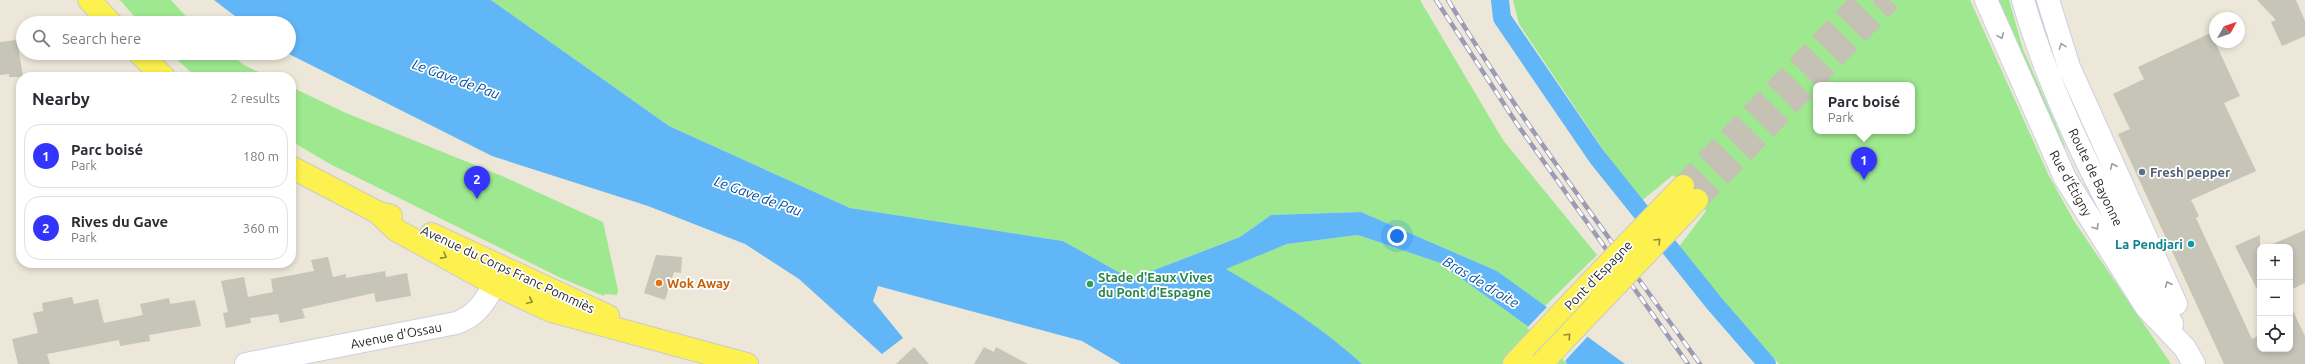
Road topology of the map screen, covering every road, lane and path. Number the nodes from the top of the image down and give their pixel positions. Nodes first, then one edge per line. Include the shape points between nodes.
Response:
1 (89, 0) edge
2 (95, 0) edge
3 (1986, 0) edge
4 (2023, 0) edge
5 (2048, 0) edge
6 (105, 16) edge
7 (107, 16) edge
8 (146, 60) edge
9 (159, 72) edge
10 (296, 170) edge
11 (377, 212) junction
12 (528, 279) junction
13 (494, 284) junction
14 (637, 333) junction
15 (2189, 356) edge
16 (246, 364) edge
17 (746, 364) edge
18 (1514, 364) edge
19 (1541, 364) edge

1 - 6 main road
2 - 7 main road
3 -> 15 street, Rue d'Étigny via 2065,178 2146,307
4 - 15 street, Route de Bayonne via 2046,70 2093,174
15 -> 5 street via 2174,298 2069,67
8 - 9 main road
10 - 11 main road, Avenue du Corps Franc Pommiès
11 - 12 main road, Avenue du Corps Franc Pommiès via 399,219
11 -> 13 main road, Avenue du Corps Franc Pommiès via 396,230
12 - 13 street
12 - 14 main road, Avenue du Corps Franc Pommiès via 605,314
13 -> 14 main road, Avenue du Corps Franc Pommiès via 551,311
13 - 16 street, Avenue d'Ossau via 479,310 466,320
14 - 17 main road, Avenue du Corps Franc Pommiès
19 -> 18 main road, Pont d'Espagne, bridge via 1690,193

